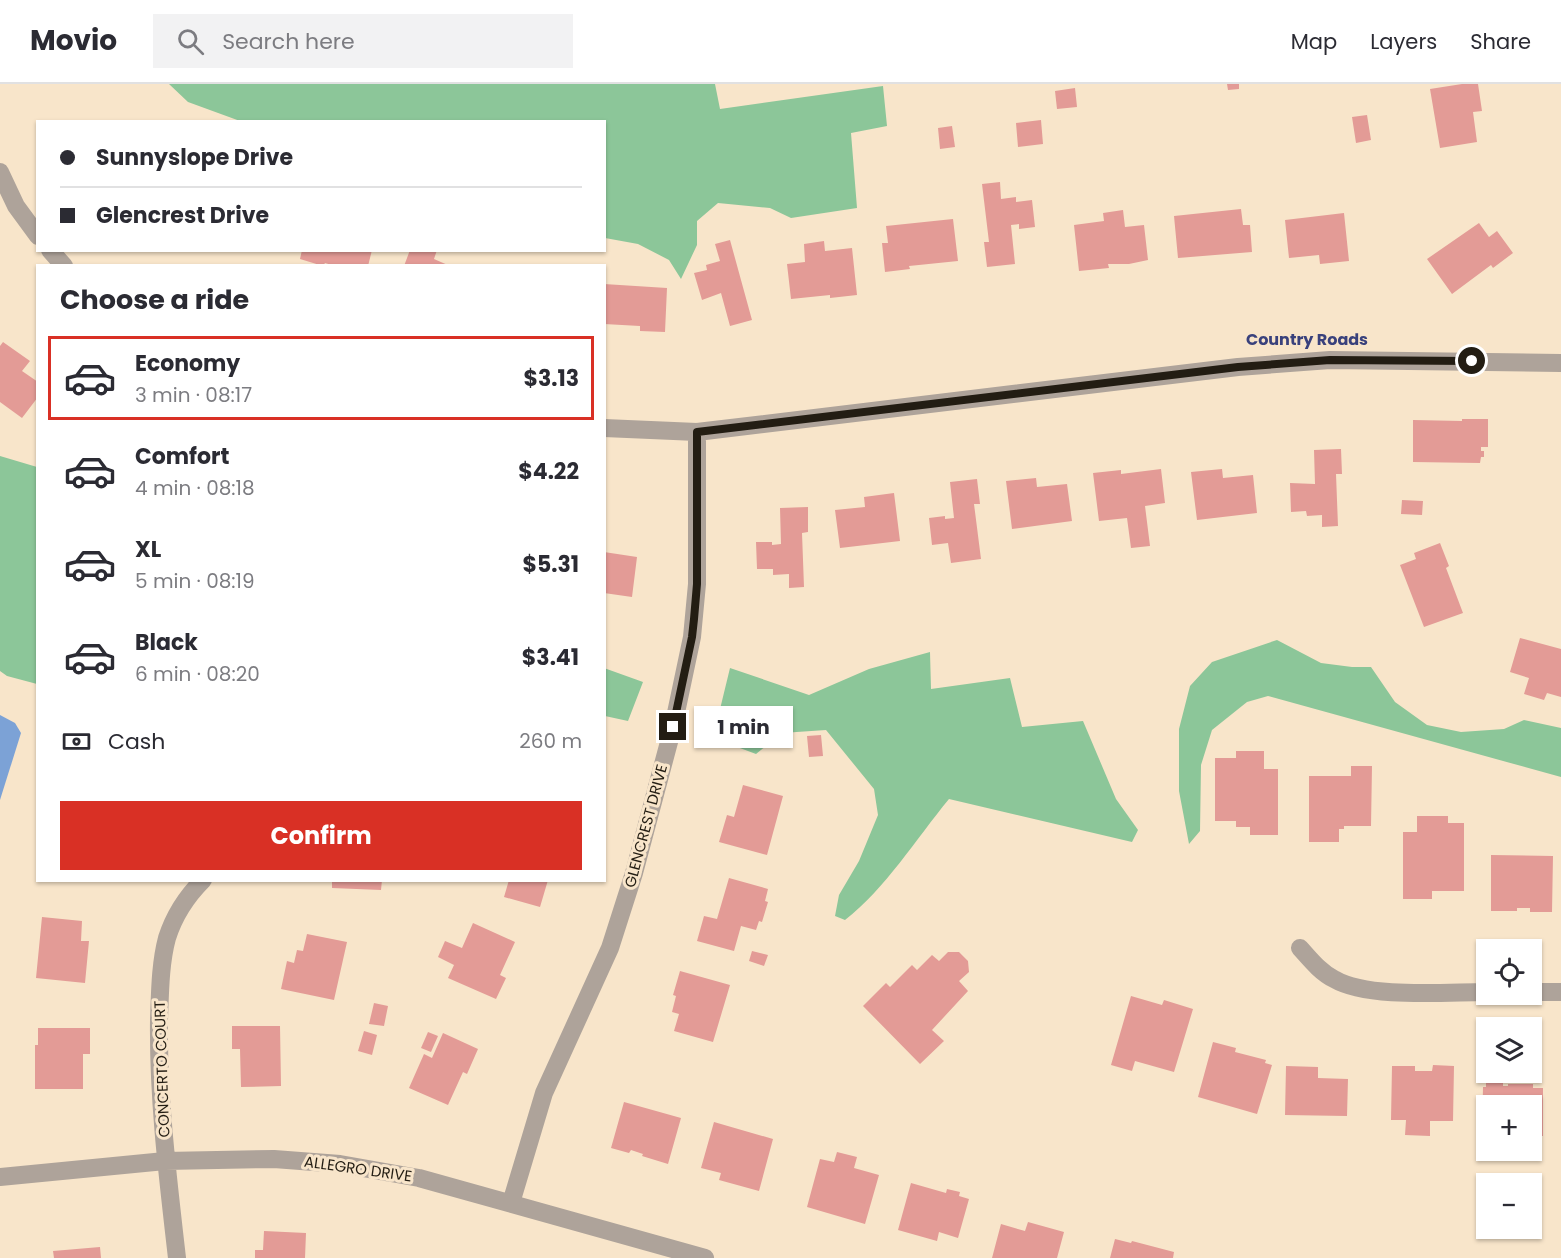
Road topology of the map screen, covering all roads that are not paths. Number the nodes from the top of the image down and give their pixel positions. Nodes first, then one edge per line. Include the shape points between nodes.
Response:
1 (0, 172) edge
2 (36, 233) edge
3 (52, 252) edge
4 (62, 264) edge
5 (1561, 363) edge
6 (606, 428) edge
7 (697, 432) junction
8 (201, 882) edge
9 (1300, 948) dead end
10 (1476, 992) edge
11 (1542, 992) edge
12 (1561, 992) edge
13 (165, 1161) junction
14 (0, 1176) edge
15 (511, 1203) junction
16 (177, 1258) edge
17 (705, 1258) edge

1 - 2 street via 16,206
3 - 4 street
5 - 7 street via 1330,360 1238,367
6 - 7 street
7 - 15 street, GLENCREST DRIVE via 697,584 692,637 673,727 610,948 544,1092
8 - 13 street, CONCERTO COURT via 176,914 167,940 160,990
9 - 10 street via 1334,980 1353,986 1379,992
11 - 12 street
13 - 14 street, ALLEGRO DRIVE
13 - 15 street, ALLEGRO DRIVE via 274,1159 340,1164 419,1178
13 - 16 street, CONCERTO COURT
15 - 17 street, ALLEGRO DRIVE

